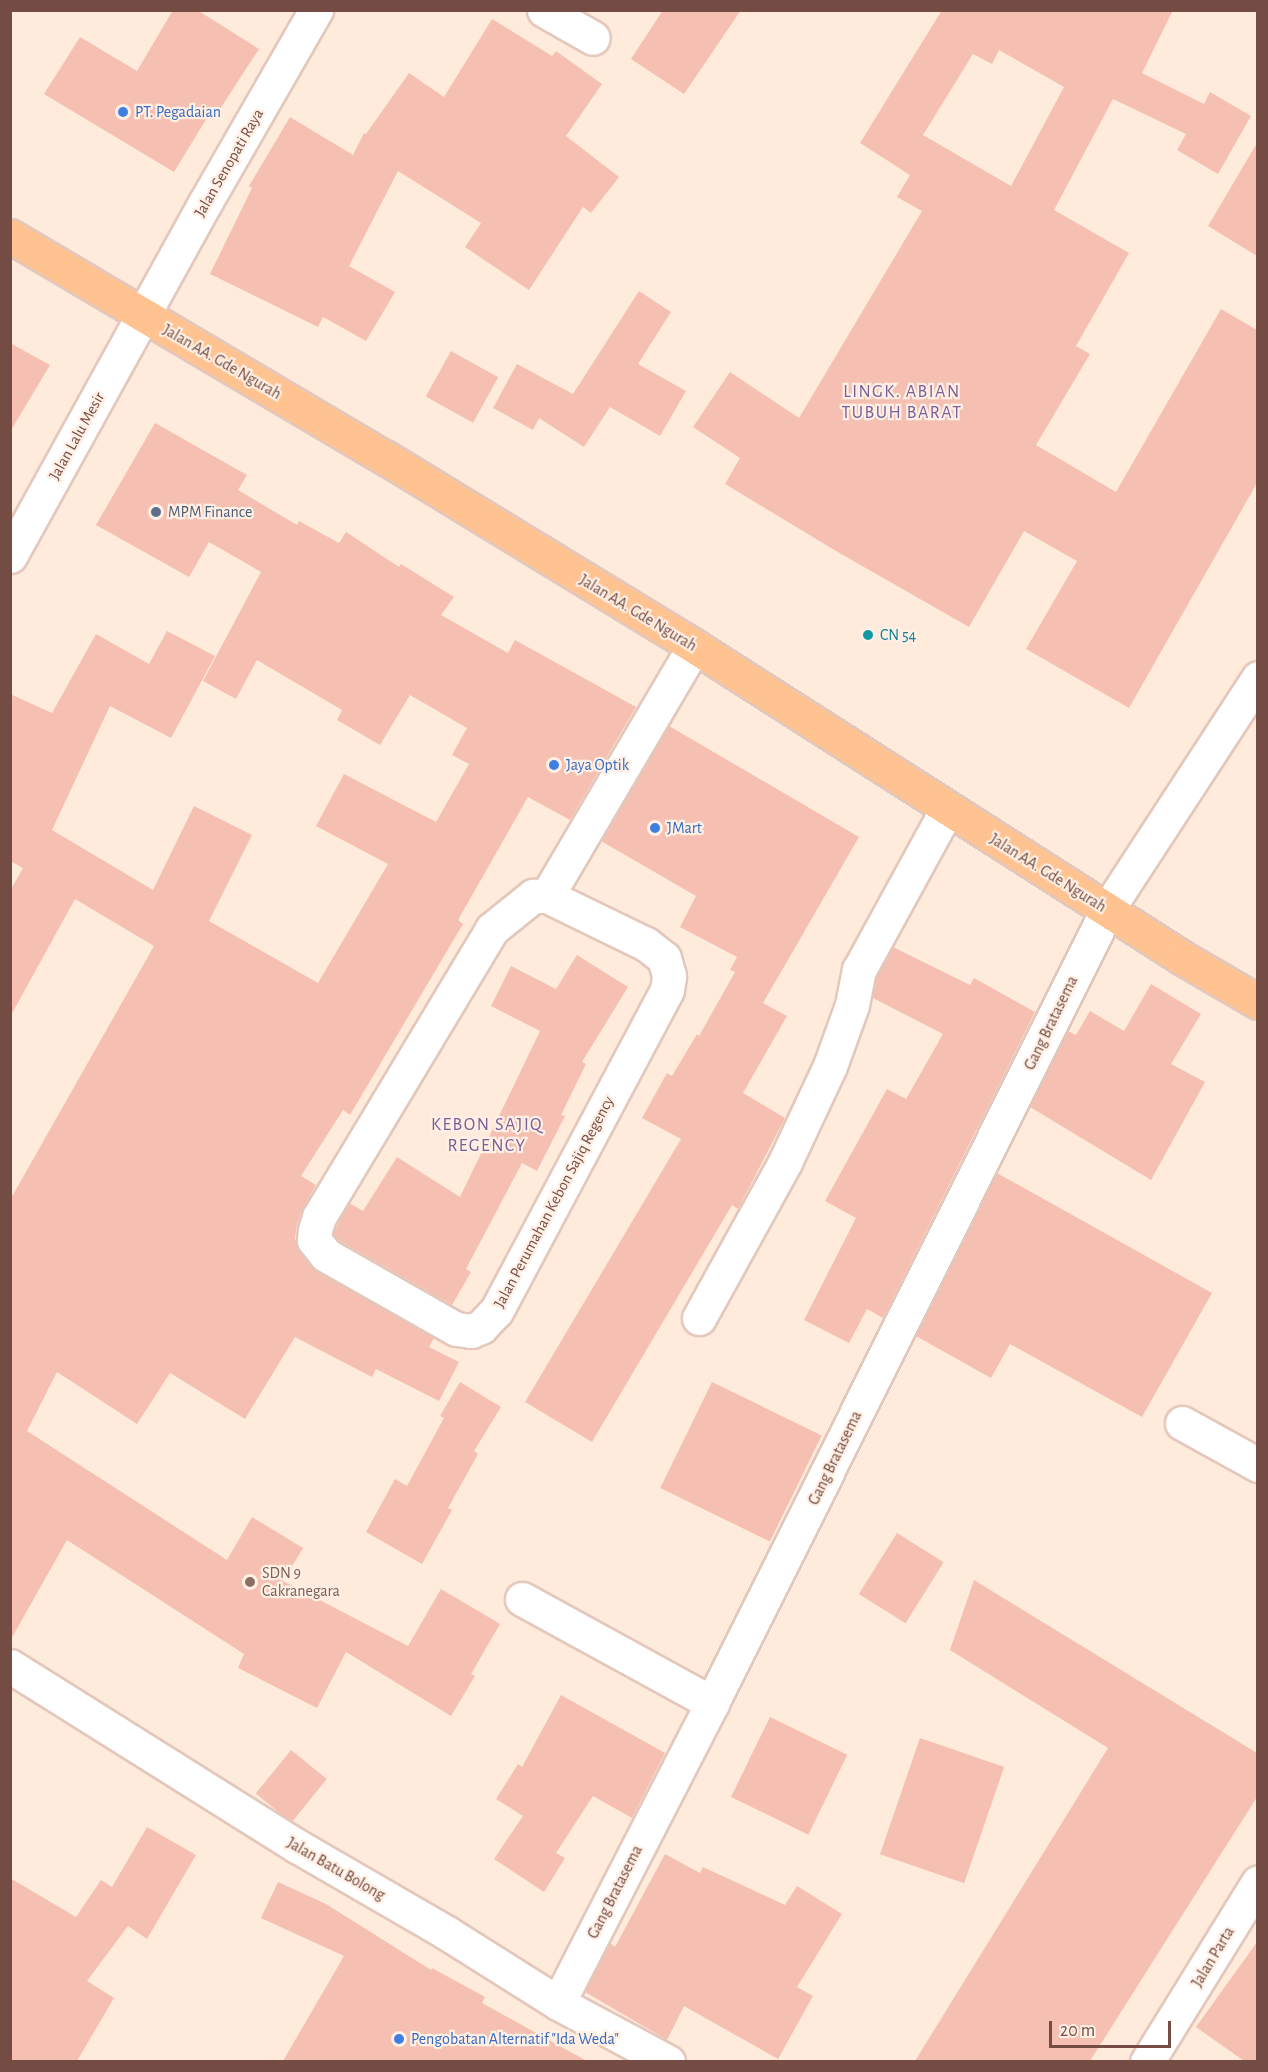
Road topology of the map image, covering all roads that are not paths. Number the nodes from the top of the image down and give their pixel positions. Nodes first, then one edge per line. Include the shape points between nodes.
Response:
1 (316, 10) edge
2 (544, 10) edge
3 (593, 38) dead end
4 (10, 236) edge
5 (143, 316) junction
6 (10, 556) edge
7 (694, 646) junction
8 (1257, 678) edge
9 (947, 810) junction
10 (547, 896) junction
11 (1107, 910) junction
12 (1257, 1002) edge
13 (699, 1318) dead end
14 (1182, 1423) dead end
15 (1257, 1465) edge
16 (522, 1599) dead end
17 (10, 1666) edge
18 (712, 1703) junction
19 (1257, 1882) edge
20 (558, 2003) junction
21 (668, 2061) edge
22 (1148, 2061) edge

1 - 5 street, Jalan Senopati Raya
2 - 3 street
4 - 5 main road, Jalan AA. Gde Ngurah
5 - 6 street, Jalan Lalu Mesir
5 - 7 main road, Jalan AA. Gde Ngurah via 386,458
7 - 9 main road, Jalan AA. Gde Ngurah
7 - 10 street
8 - 11 street, Gang Bratasema
9 - 11 main road, Jalan AA. Gde Ngurah
9 - 13 street via 859,970 852,1005 830,1066 784,1162
10 - 10 street, Jalan Perumahan Kebon Sajiq Regency via 533,897 492,929 319,1217 315,1230 314,1240 326,1255 456,1329 481,1328 496,1311 667,990 669,976 664,958 646,944
11 - 12 main road, Jalan AA. Gde Ngurah
11 - 18 street, Gang Bratasema
14 - 15 street
16 - 18 street
17 - 20 street, Jalan Batu Bolong
18 - 20 street, Gang Bratasema
19 - 22 street, Jalan Parta
20 - 21 street, Jalan Batu Bolong

